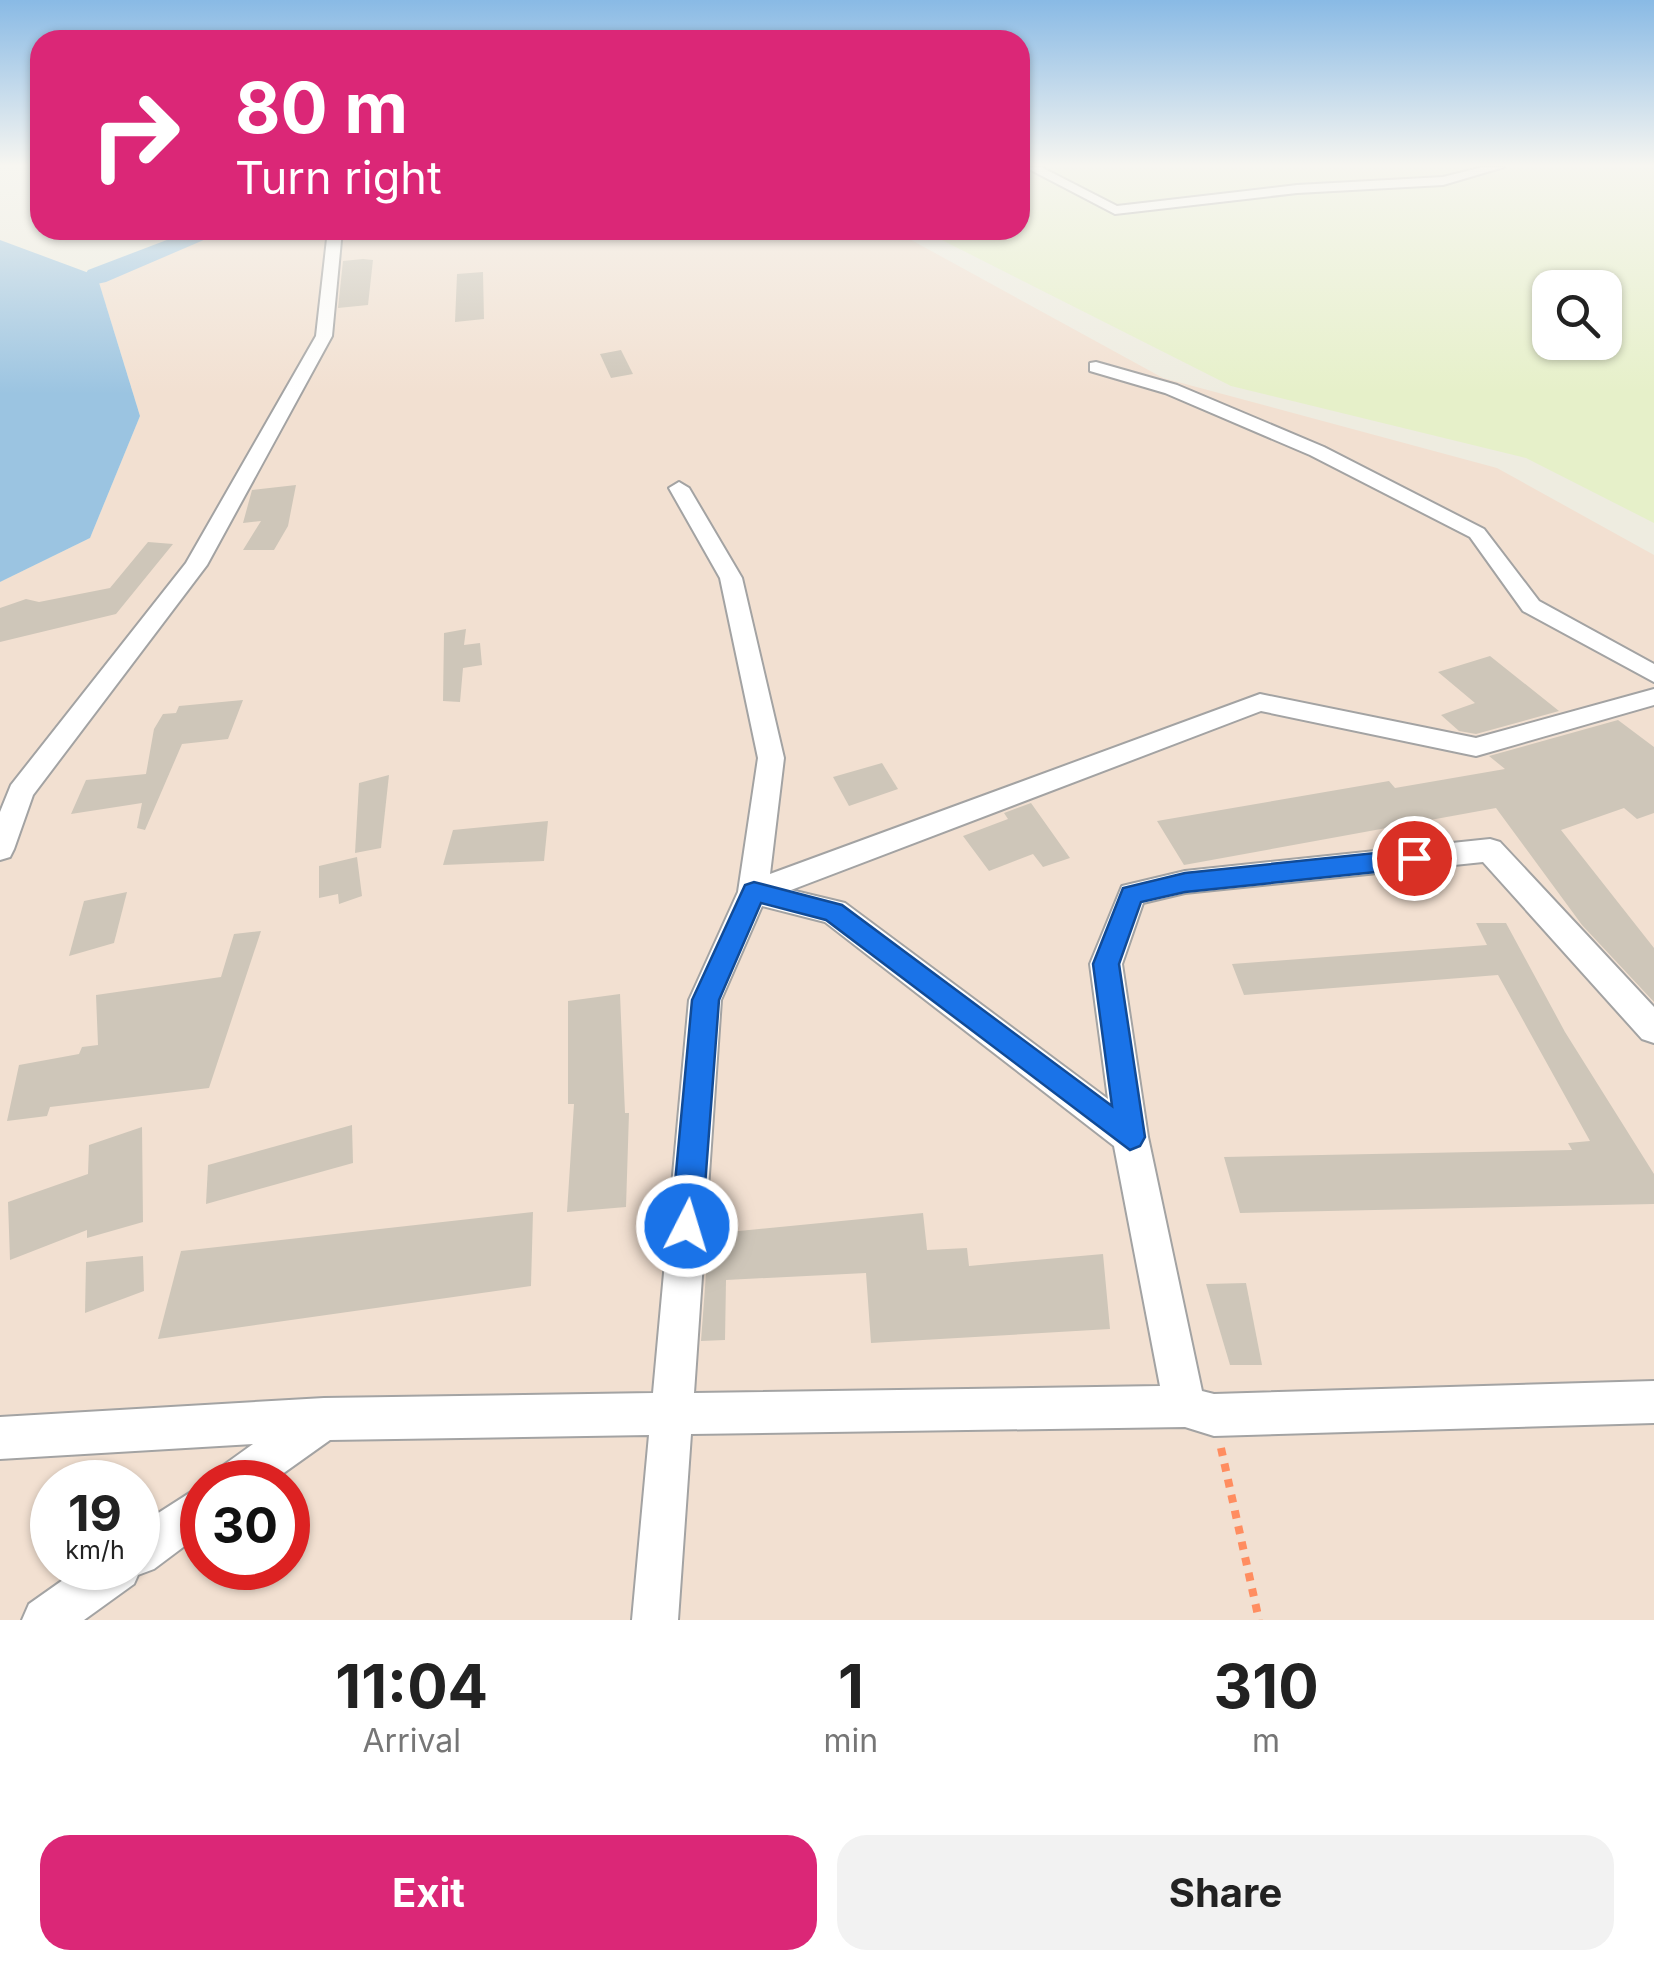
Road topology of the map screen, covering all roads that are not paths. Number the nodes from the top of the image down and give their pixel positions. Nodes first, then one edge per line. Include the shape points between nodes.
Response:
1 (334, 243) edge
2 (1096, 367) dead end
3 (679, 488) dead end
4 (1654, 674) edge
5 (1654, 697) edge
6 (11, 791) edge
7 (0, 849) edge
8 (754, 892) junction
9 (1654, 1029) edge
10 (1130, 1137) junction
11 (1654, 1402) edge
12 (1200, 1411) junction
13 (671, 1414) junction
14 (324, 1420) junction
15 (0, 1438) edge
16 (267, 1460) edge
17 (87, 1590) edge
18 (45, 1620) edge
19 (655, 1620) edge

1 - 6 street via 324,336 196,565
2 - 4 street via 1171,389 1317,451 1477,533 1532,606
3 - 8 street via 730,578 770,758
5 - 8 street via 1476,747 1260,702
6 - 7 street
8 - 10 street via 834,912
8 - 13 street via 706,1000
9 - 10 street via 1490,850 1185,882 1132,894 1106,964
10 - 12 street
11 - 12 street
12 - 13 street
13 - 14 street
13 - 19 street
14 - 15 street
14 - 16 street
17 - 18 street

